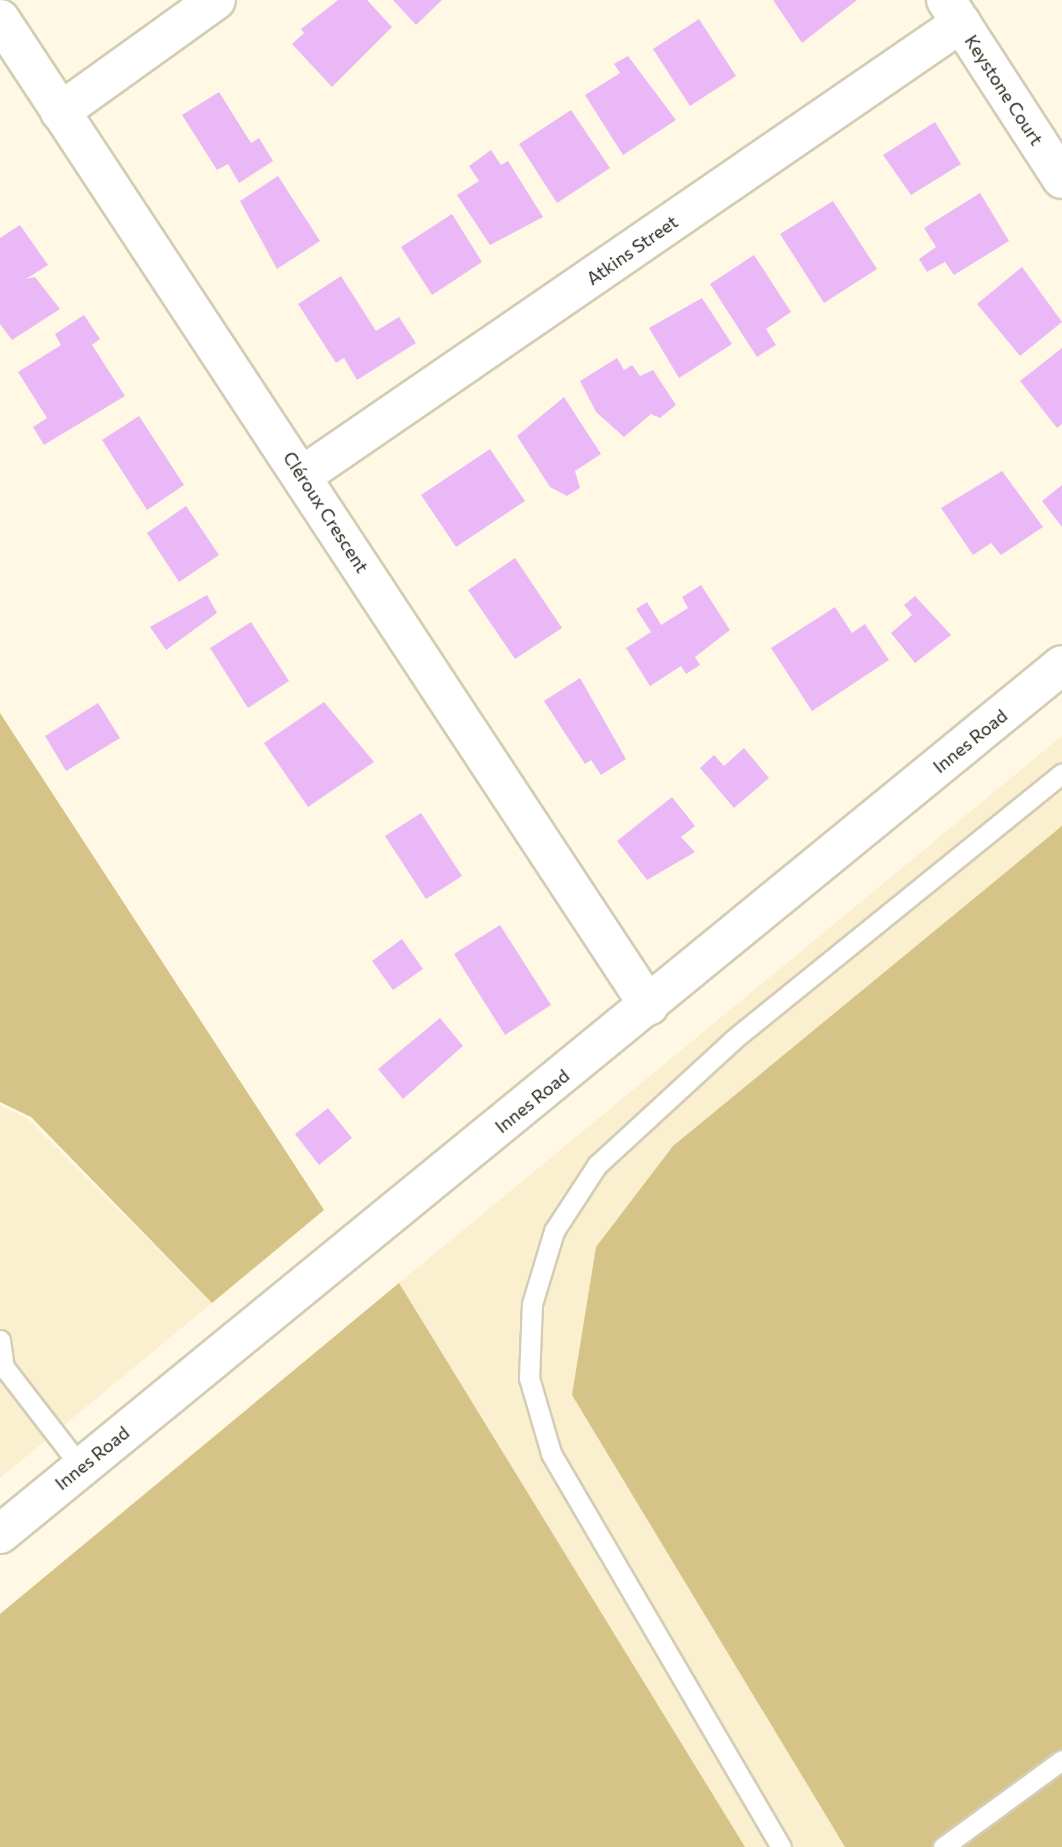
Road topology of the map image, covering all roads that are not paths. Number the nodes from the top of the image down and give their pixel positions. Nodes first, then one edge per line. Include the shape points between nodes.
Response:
1 (216, 0) edge
2 (953, 12) edge
3 (0, 19) edge
4 (60, 112) junction
5 (1062, 179) edge
6 (302, 476) junction
7 (1062, 665) edge
8 (1062, 773) edge
9 (649, 1006) junction
10 (0, 1340) edge
11 (81, 1467) junction
12 (0, 1534) edge
13 (1062, 1760) edge
14 (781, 1847) edge
15 (943, 1847) edge

1 - 4 street
2 - 5 street, Keystone Court
2 - 6 street, Atkins Street
3 - 4 street, Cléroux Crescent
4 - 6 street, Cléroux Crescent
6 - 9 street, Cléroux Crescent
7 - 9 street, Innes Road
8 - 14 lane via 734,1039 597,1165 554,1231 532,1304 529,1378 551,1453
9 - 11 street, Innes Road
10 - 11 lane via 4,1367
11 - 12 street, Innes Road
13 - 15 lane

